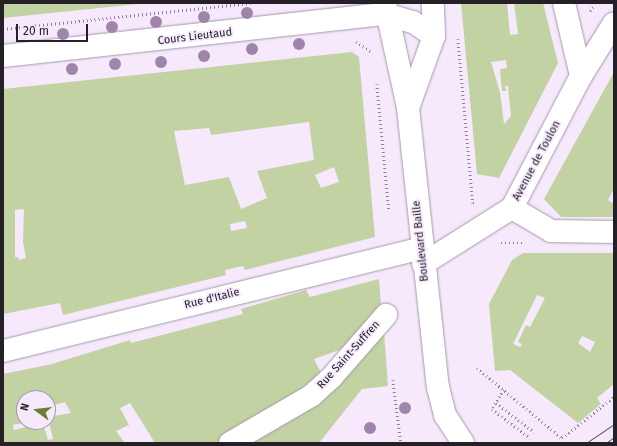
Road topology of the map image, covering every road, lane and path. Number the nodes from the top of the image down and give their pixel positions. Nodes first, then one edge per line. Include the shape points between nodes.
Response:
1 (251, 3) edge
2 (433, 3) edge
3 (564, 3) edge
4 (388, 7) edge
5 (614, 23) edge
6 (3, 29) edge
7 (458, 34) dead end
8 (434, 36) junction
9 (354, 40) dead end
10 (374, 55) dead end
11 (3, 56) edge
12 (581, 76) junction
13 (376, 78) dead end
14 (408, 108) junction
15 (473, 203) dead end
16 (512, 208) junction
17 (389, 210) dead end
18 (614, 232) edge
19 (422, 256) junction
20 (386, 315) dead end
21 (3, 351) edge
22 (477, 368) dead end
23 (392, 380) dead end
24 (504, 390) junction
25 (614, 397) edge
26 (496, 403) junction
27 (534, 432) dead end
28 (530, 438) dead end
29 (230, 443) edge
30 (401, 443) edge
31 (463, 443) edge

1 - 6 path
2 - 8 street, Boulevard Baille
3 - 12 street
4 - 8 street
4 - 11 street, Cours Lieutaud
4 - 14 street, Boulevard Baille
5 - 12 street, Avenue de Toulon
7 - 15 path
8 - 14 street, Boulevard Baille
9 - 10 path via 366,46
12 - 16 street, Avenue de Toulon
13 - 17 path
14 - 19 street, Boulevard Baille
16 - 18 street via 551,231
16 - 19 street, Avenue de Toulon
19 - 21 street, Rue d'Italie
19 - 31 street, Boulevard Baille via 436,375 446,415
20 - 29 street, Rue Saint-Suffren via 331,378 311,396
22 - 24 path
23 - 30 path
24 - 25 path via 562,438
24 - 26 path
26 - 27 path
26 - 28 path via 492,409

